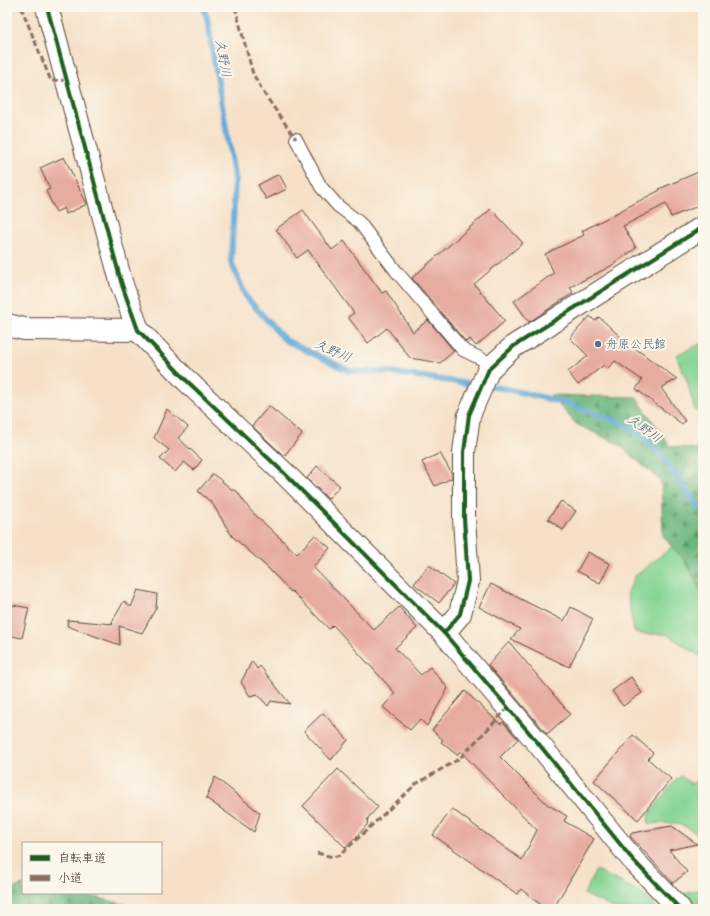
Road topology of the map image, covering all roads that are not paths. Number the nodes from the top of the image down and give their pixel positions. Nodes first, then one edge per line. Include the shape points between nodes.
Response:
1 (47, 7) edge
2 (296, 138) dead end
3 (703, 227) edge
4 (7, 325) edge
5 (138, 330) junction
6 (491, 367) junction
7 (444, 634) junction
8 (680, 909) edge

1 - 5 street via 122,285
2 - 6 lane via 321,187 338,206 359,222 396,271 463,350
3 - 6 street via 514,346
4 - 5 street via 24,329
5 - 7 street
6 - 7 street via 469,415 464,452 464,518 468,581 460,614
7 - 8 street via 538,743 633,860

